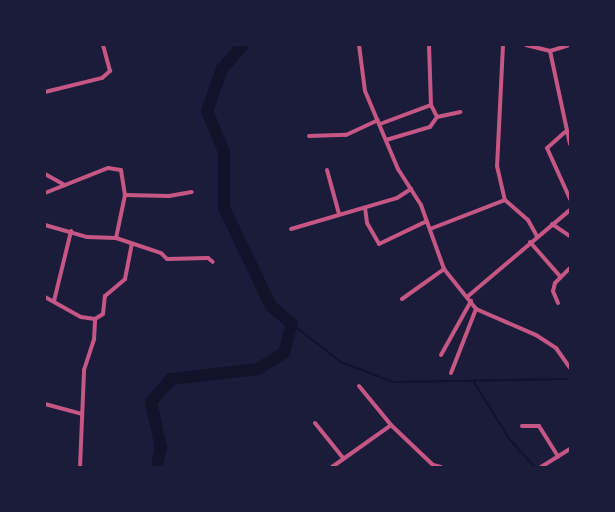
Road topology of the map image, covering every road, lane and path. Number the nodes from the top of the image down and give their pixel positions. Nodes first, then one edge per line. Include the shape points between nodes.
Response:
1 (103, 45) edge
2 (359, 45) edge
3 (429, 45) edge
4 (503, 45) edge
5 (526, 45) edge
6 (570, 45) edge
7 (552, 51) junction
8 (45, 92) edge
9 (431, 105) junction
10 (460, 112) dead end
11 (437, 117) junction
12 (379, 122) junction
13 (565, 132) junction
14 (309, 136) dead end
15 (386, 140) junction
16 (570, 144) edge
17 (327, 170) dead end
18 (45, 174) edge
19 (66, 186) junction
20 (568, 186) edge
21 (411, 189) junction
22 (192, 192) dead end
23 (45, 193) edge
24 (124, 195) junction
25 (570, 198) edge
26 (505, 200) junction
27 (365, 208) junction
28 (570, 210) edge
29 (339, 214) junction
30 (427, 221) junction
31 (552, 224) junction
32 (45, 225) edge
33 (291, 229) dead end
34 (430, 229) junction
35 (71, 231) junction
36 (537, 236) junction
37 (570, 236) edge
38 (116, 238) junction
39 (530, 242) junction
40 (132, 244) junction
41 (213, 262) dead end
42 (570, 268) edge
43 (444, 269) junction
44 (559, 275) junction
45 (45, 297) edge
46 (467, 297) junction
47 (402, 299) dead end
48 (472, 300) junction
49 (54, 301) junction
50 (558, 303) dead end
51 (476, 309) junction
52 (95, 319) junction
53 (441, 355) dead end
54 (570, 368) edge
55 (451, 373) dead end
56 (359, 386) dead end
57 (45, 404) edge
58 (82, 414) junction
59 (315, 423) dead end
60 (391, 425) junction
61 (522, 426) dead end
62 (570, 449) edge
63 (558, 457) junction
64 (343, 458) junction
65 (80, 467) edge
66 (332, 467) edge
67 (441, 467) edge
68 (541, 467) edge

1 - 8 street via 110,71 102,78
2 - 12 street via 361,75
3 - 9 street
4 - 26 street via 497,160
5 - 7 street
6 - 7 street
7 - 13 street
9 - 11 street
9 - 12 street
10 - 11 street
11 - 15 street via 430,127
12 - 14 street via 346,135
12 - 15 street
13 - 16 street
13 - 20 street via 547,148
15 - 21 street
17 - 29 street
18 - 19 street
19 - 23 street
19 - 24 street via 108,168 116,169 124,174
20 - 25 street
21 - 27 street
21 - 30 street
22 - 24 street
24 - 38 street
26 - 34 street
26 - 36 street via 528,220
27 - 29 street
27 - 30 street via 367,223 379,244
28 - 31 street
29 - 33 street
30 - 34 street
31 - 36 street
31 - 37 street
32 - 35 street
34 - 43 street
35 - 38 street via 87,237
35 - 49 street
36 - 39 street
38 - 40 street
39 - 44 street
39 - 46 street
40 - 41 street via 161,253 167,259 208,258
40 - 52 street via 123,283 105,296 103,314
42 - 44 street
43 - 46 street
43 - 47 street
44 - 50 street via 553,291
45 - 49 street
46 - 48 street
48 - 51 street
48 - 53 street
49 - 52 street via 70,312
51 - 54 street via 536,334 556,348
51 - 55 street
52 - 58 street via 94,340 84,370
56 - 60 street
57 - 58 street
58 - 65 street
59 - 64 street
60 - 64 street
60 - 67 street via 433,465
61 - 63 street via 539,426
62 - 63 street
63 - 68 street
64 - 66 street

